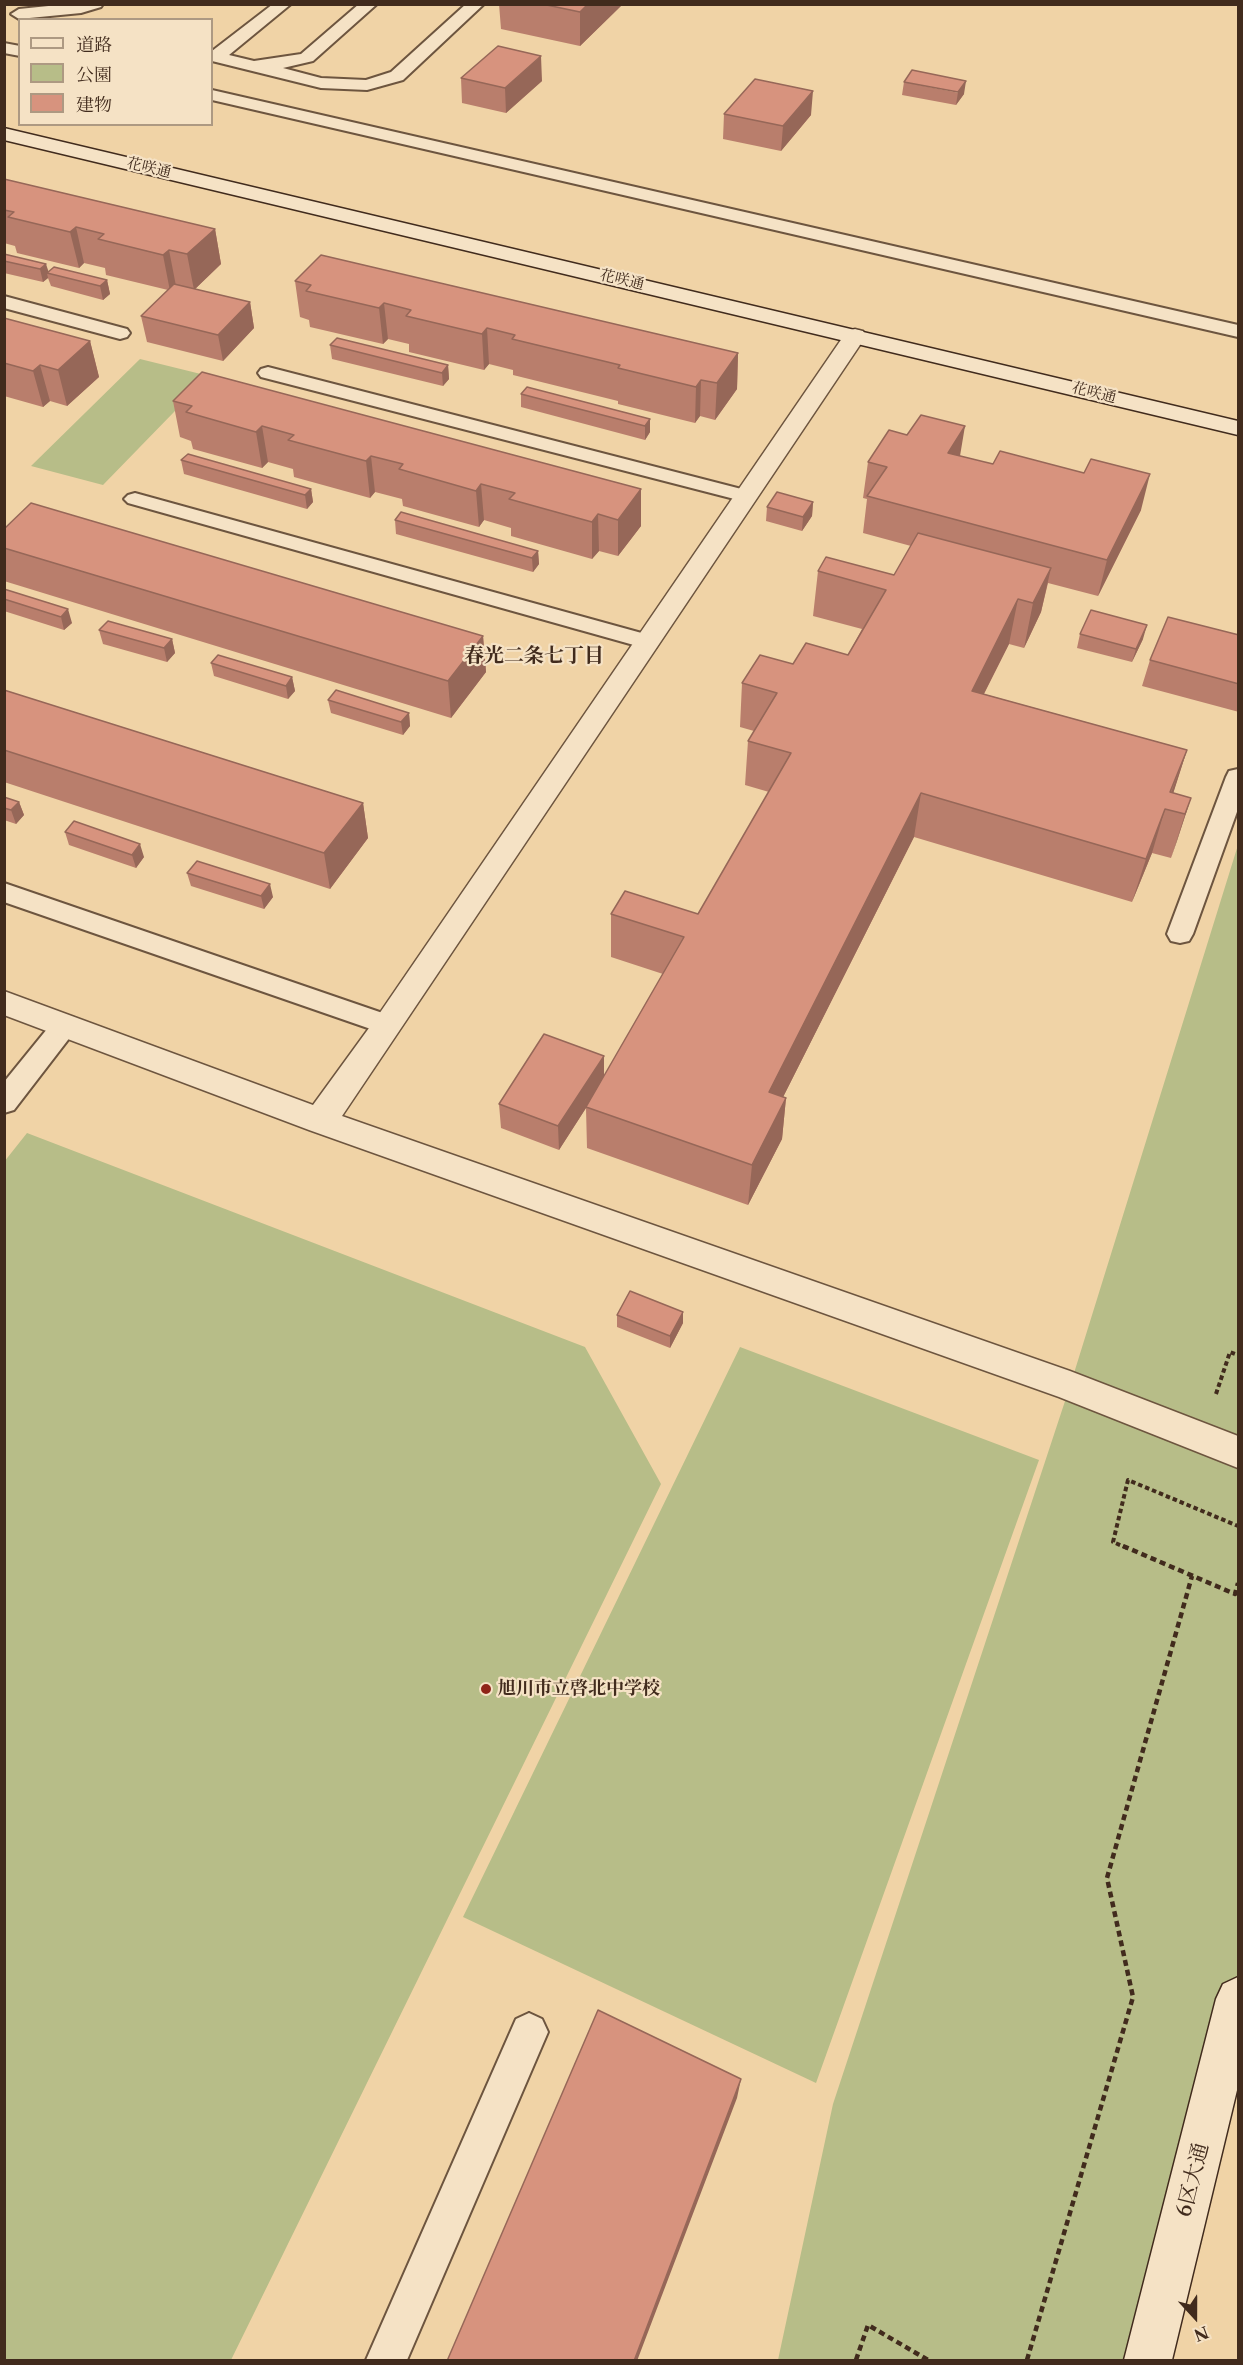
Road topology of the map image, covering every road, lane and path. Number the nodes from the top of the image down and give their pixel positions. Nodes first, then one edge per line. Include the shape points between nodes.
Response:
1 (95, 4) edge
2 (283, 4) edge
3 (369, 4) edge
4 (476, 4) edge
5 (12, 12) edge
6 (37, 18) edge
7 (214, 57) edge
8 (254, 66) junction
9 (213, 95) edge
10 (4, 134) edge
11 (4, 302) edge
12 (1239, 331) edge
13 (120, 333) dead end
14 (855, 336) junction
15 (268, 373) dead end
16 (1239, 428) edge
17 (746, 496) junction
18 (135, 498) dead end
19 (648, 642) junction
20 (1239, 777) edge
21 (4, 892) edge
22 (1180, 934) dead end
23 (4, 1002) edge
24 (65, 1025) junction
25 (388, 1025) junction
26 (4, 1102) edge
27 (320, 1121) junction
28 (1239, 1355) edge
29 (1213, 1403) dead end
30 (1239, 1452) edge
31 (1239, 1526) edge
32 (1192, 1576) junction
33 (1239, 1583) edge
34 (1239, 1999) edge
35 (529, 2032) dead end
36 (386, 2361) edge
37 (856, 2361) edge
38 (928, 2361) edge
39 (1027, 2361) edge
40 (1148, 2361) edge

1 - 5 lane
2 - 7 lane
3 - 8 lane via 307,58
4 - 8 lane via 397,76 367,85 321,83
5 - 6 lane
7 - 8 lane
9 - 12 lane
10 - 14 street, 花咲通
11 - 13 lane
14 - 16 street, 花咲通
14 - 17 street
15 - 17 lane
17 - 19 street
18 - 19 lane
19 - 25 street
20 - 22 lane
21 - 25 lane
23 - 24 street
24 - 26 lane
24 - 27 street
25 - 27 street
27 - 30 street via 1070,1386
28 - 29 path via 1230,1352
31 - 32 path via 1128,1480 1113,1542
32 - 33 path via 1235,1594
32 - 39 path via 1107,1878 1132,1997
34 - 40 street, 6区大通
35 - 36 lane
37 - 38 path via 868,2325

